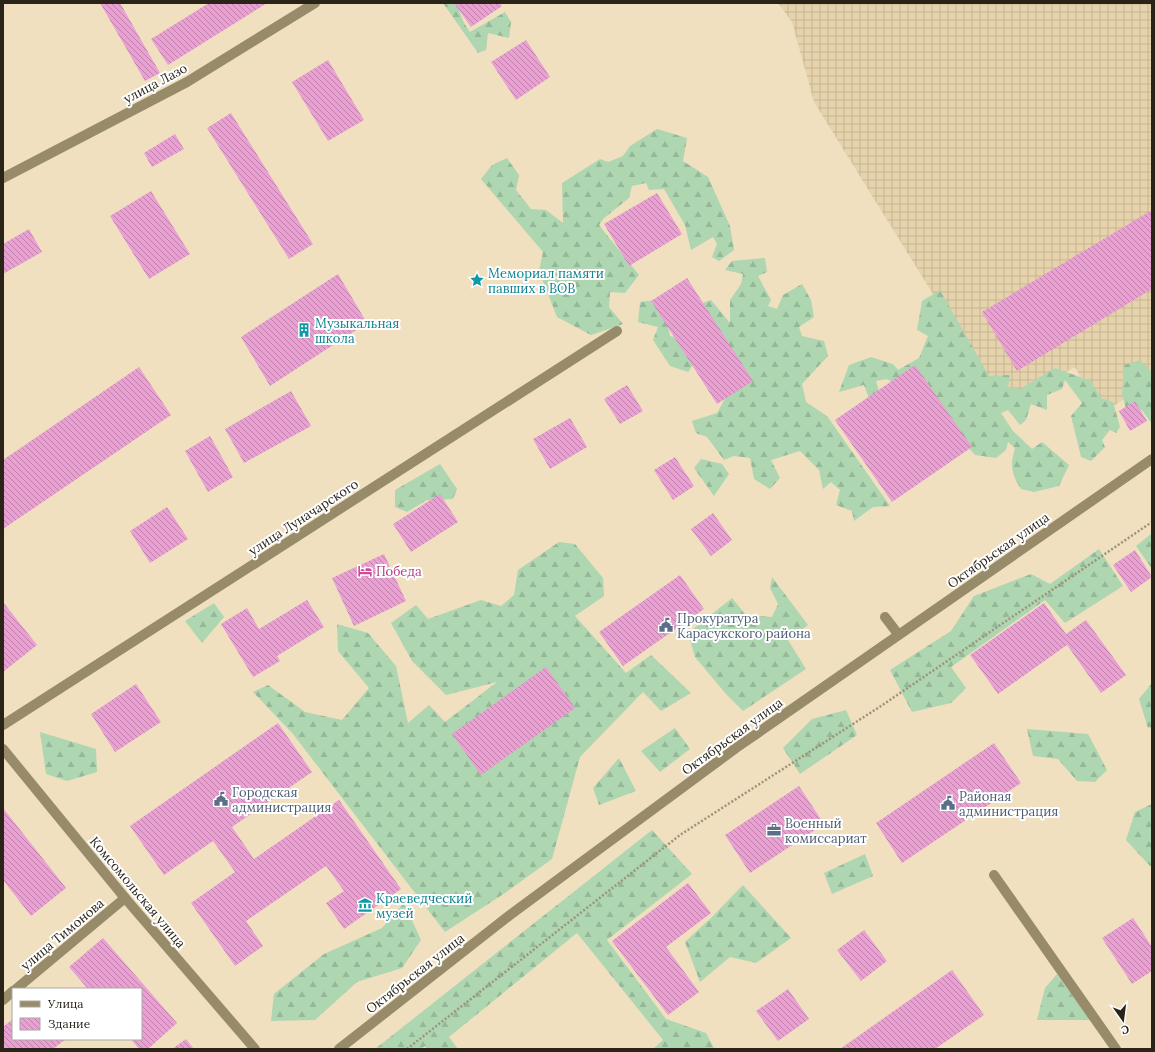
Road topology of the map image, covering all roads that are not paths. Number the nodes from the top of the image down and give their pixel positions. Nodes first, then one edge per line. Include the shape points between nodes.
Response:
1 (315, 3) edge
2 (3, 178) edge
3 (617, 331) dead end
4 (1152, 459) edge
5 (885, 617) dead end
6 (898, 634) junction
7 (3, 725) edge
8 (3, 749) edge
9 (994, 875) dead end
10 (125, 898) junction
11 (17, 988) edge
12 (12, 992) edge
13 (3, 1000) edge
14 (255, 1049) edge
15 (339, 1049) edge
16 (1116, 1049) edge

1 - 2 street, улица Лазо via 187,82
3 - 7 street, улица Луначарского
4 - 6 street, Октябрьская улица
5 - 6 street
6 - 15 street, Октябрьская улица via 736,748 510,915
8 - 10 street, Комсомольская улица
9 - 16 street
10 - 11 street, улица Тимонова
10 - 14 street, Комсомольская улица
12 - 13 street

